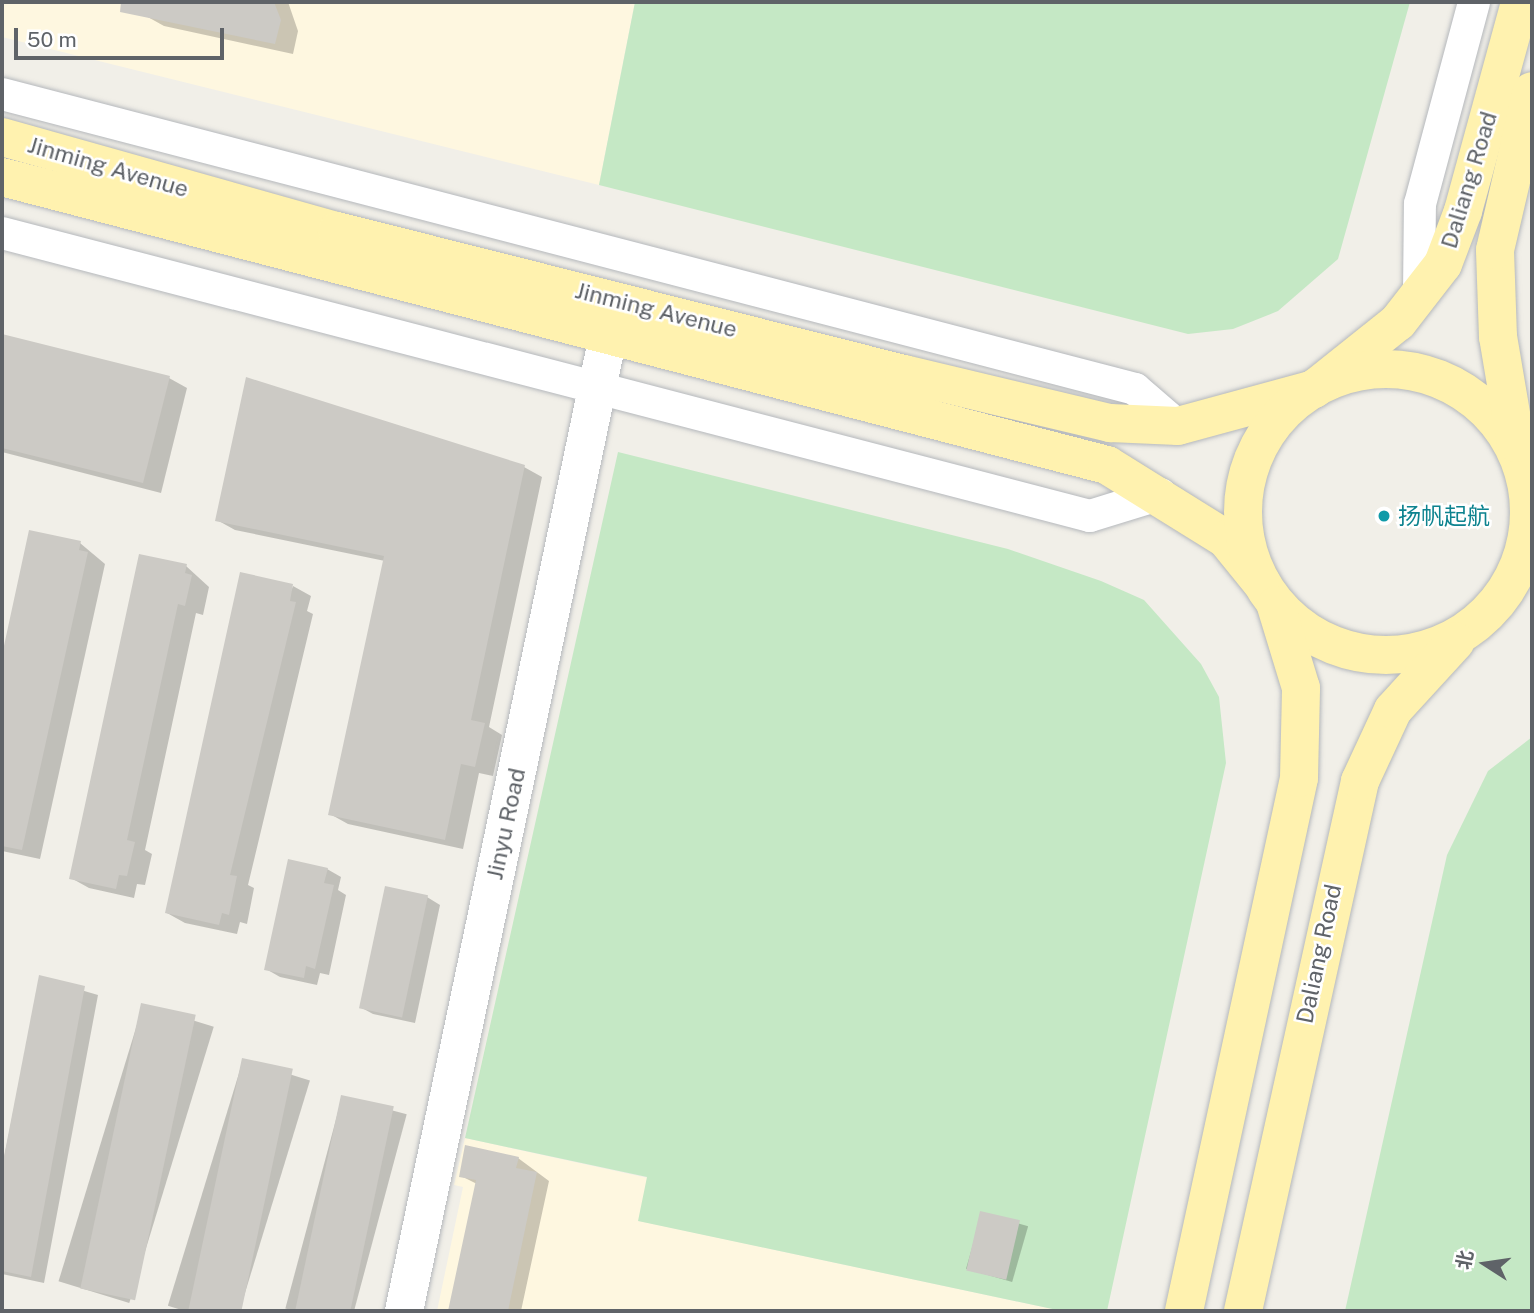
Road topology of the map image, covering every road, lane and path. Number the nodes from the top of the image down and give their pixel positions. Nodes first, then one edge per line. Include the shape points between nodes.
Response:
1 (1474, 2) edge
2 (1520, 2) edge
3 (1532, 91) edge
4 (2, 94) edge
5 (2, 137) edge
6 (2, 177) edge
7 (2, 233) edge
8 (1419, 293) junction
9 (608, 336) junction
10 (597, 386) junction
11 (1314, 388) junction
12 (1178, 426) junction
13 (1525, 464) edge
14 (1161, 494) junction
15 (1268, 592) junction
16 (1532, 609) edge
17 (1478, 620) junction
18 (404, 1311) edge
19 (1184, 1311) edge
20 (1243, 1311) edge

1 - 8 street via 1420,204
2 - 8 main road, Daliang Road via 1464,211 1443,264
3 - 13 main road, Daliang Road via 1495,250 1498,337
4 - 12 street via 1136,389
5 - 12 main road, Jinming Avenue via 337,231 904,374 1110,423
6 - 9 main road, Jinming Avenue
7 - 10 street
8 - 11 main road, Daliang Road via 1367,352
9 - 10 street, Jinyu Road
9 - 14 main road, Jinming Avenue via 1107,464
10 - 14 street via 1090,516
10 - 18 street, Jinyu Road
11 - 12 main road, Jinming Avenue
11 - 13 main road via 1364,370 1432,377 1489,412
11 - 15 main road via 1262,440 1245,486 1245,536
13 - 17 main road, Daliang Road via 1528,526 1517,571
14 - 15 main road, Jinming Avenue via 1226,539
15 - 17 main road via 1311,634 1356,653 1405,654
15 - 19 main road via 1301,688 1305,732
16 - 17 main road
17 - 20 main road, Daliang Road via 1393,710 1360,781

